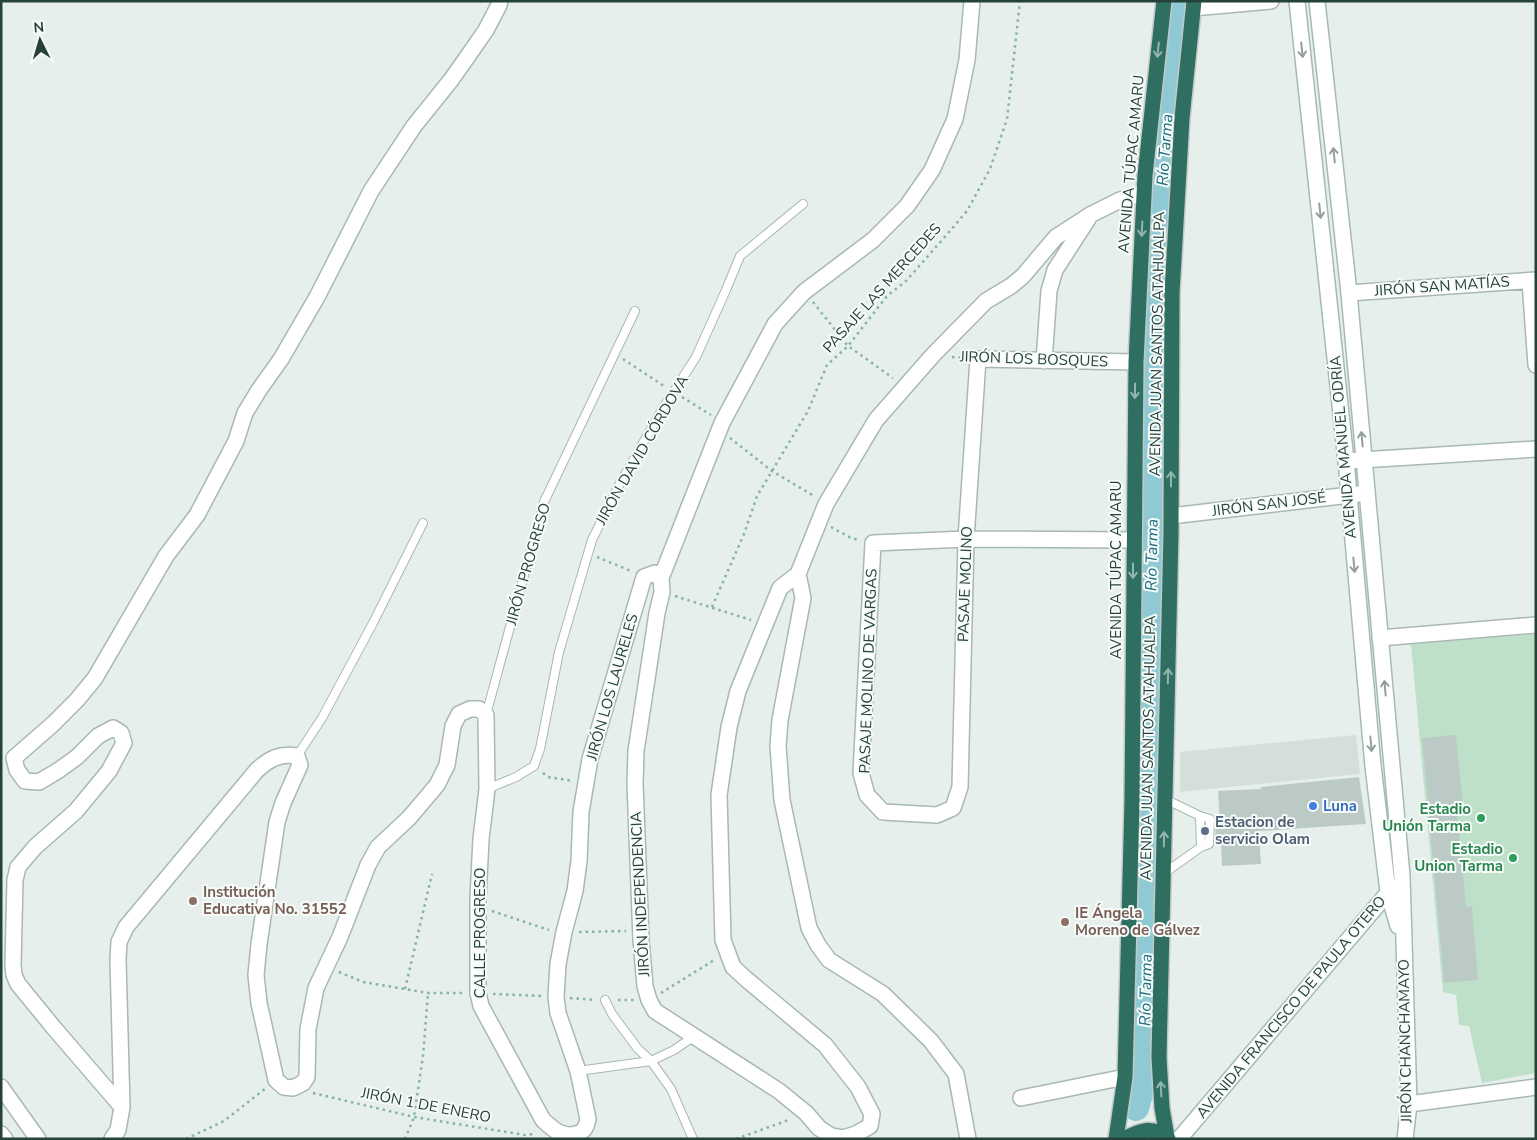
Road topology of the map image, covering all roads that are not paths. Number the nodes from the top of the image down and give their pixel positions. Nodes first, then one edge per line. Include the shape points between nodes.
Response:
1 (500, 1) edge
2 (972, 1) edge
3 (1164, 1) edge
4 (1271, 1) edge
5 (1297, 1) edge
6 (1317, 1) edge
7 (1194, 5) edge
8 (1144, 192) junction
9 (803, 204) dead end
10 (1090, 215) junction
11 (1346, 269) junction
12 (1326, 271) junction
13 (1533, 280) edge
14 (1349, 293) junction
15 (635, 310) dead end
16 (1350, 312) junction
17 (1331, 314) junction
18 (978, 359) joint
19 (1044, 361) junction
20 (1136, 362) junction
21 (1536, 365) edge
22 (1536, 449) edge
23 (1346, 461) junction
24 (1364, 461) junction
25 (1367, 493) junction
26 (1348, 495) junction
27 (1171, 516) junction
28 (423, 523) dead end
29 (966, 539) junction
30 (1133, 540) junction
31 (798, 574) junction
32 (661, 585) junction
33 (1536, 625) edge
34 (1380, 638) junction
35 (1387, 713) junction
36 (486, 715) junction
37 (1368, 715) junction
38 (297, 756) junction
39 (487, 789) junction
40 (1165, 798) junction
41 (952, 808) joint
42 (1163, 874) junction
43 (1402, 876) junction
44 (1388, 892) junction
45 (1403, 944) junction
46 (605, 1000) road end
47 (693, 1037) junction
48 (650, 1061) junction
49 (578, 1071) junction
50 (1125, 1077) junction
51 (1, 1087) edge
52 (1536, 1087) edge
53 (1021, 1098) dead end
54 (1409, 1104) junction
55 (122, 1107) junction
56 (582, 1132) joint
57 (1, 1134) edge
58 (843, 1138) edge
59 (1172, 1138) edge
60 (5, 1139) edge
61 (38, 1139) edge
62 (112, 1139) edge
63 (693, 1139) edge
64 (968, 1139) edge
65 (1116, 1139) edge
66 (1124, 1139) edge
67 (1405, 1139) edge

1 - 55 street via 486,30 414,126 371,191 317,298 246,414 236,441 197,514 162,563 95,678 53,724 14,758 25,781 39,782 60,770 98,736 112,728 121,733 124,743 109,771 76,811 18,867 13,965 18,984
2 - 32 street via 968,60 955,119 932,170 907,206 873,240 804,292 775,324 720,429
3 -> 8 highway, AVENIDA TÚPAC AMARU
4 - 7 street
5 -> 12 street, AVENIDA MANUEL ODRÍA
11 -> 6 street, AVENIDA MANUEL ODRÍA
27 -> 7 highway, AVENIDA JUAN SANTOS ATAHUALPA via 1172,293 1182,118
8 - 10 street
8 -> 20 highway, AVENIDA TÚPAC AMARU
9 - 39 lane, JIRÓN DAVID CÓRDOVA via 740,256 696,357 660,413 592,540 559,652 534,766
10 - 19 street via 1055,270 1049,291
10 - 31 street via 1056,237 1012,286 986,301 876,420 826,504
11 - 12 street
11 - 14 street, AVENIDA MANUEL ODRÍA
12 - 17 street, AVENIDA MANUEL ODRÍA
13 - 14 street, JIRÓN SAN MATÍAS
13 - 21 street
14 - 16 street, AVENIDA MANUEL ODRÍA
15 - 36 lane, JIRÓN PROGRESO via 544,502
16 - 17 street
24 -> 16 street, AVENIDA MANUEL ODRÍA
17 - 23 street, AVENIDA MANUEL ODRÍA
18 - 19 street, JIRÓN LOS BOSQUES
18 - 29 street, PASAJE MOLINO
19 - 20 street, JIRÓN LOS BOSQUES
20 -> 30 highway, AVENIDA TÚPAC AMARU
22 - 24 street
23 - 24 street
23 - 26 street, AVENIDA MANUEL ODRÍA
24 - 25 street, AVENIDA MANUEL ODRÍA
25 - 26 street, JIRÓN SAN JOSÉ
25 - 34 street, AVENIDA MANUEL ODRÍA
26 - 27 street, JIRÓN SAN JOSÉ
26 -> 37 street, AVENIDA MANUEL ODRÍA
40 -> 27 highway, AVENIDA JUAN SANTOS ATAHUALPA
28 - 38 lane via 373,624 322,718
29 - 30 street
29 - 41 street, PASAJE MOLINO via 960,787
29 - 41 street, PASAJE MOLINO DE VARGAS via 873,543 861,773 867,795 883,812 937,815
30 -> 50 highway, AVENIDA TÚPAC AMARU via 1132,809
31 - 58 street via 780,588 738,691 730,727 718,794 723,940 733,967 825,1045 858,1087 872,1114 870,1126
31 - 64 street via 803,598 778,746 782,800 809,928 829,960 883,994 931,1041 956,1074
32 - 47 street, JIRÓN INDEPENDENCIA via 636,751 640,930 649,1000 655,1011
32 - 49 street, JIRÓN LOS LAURELES via 655,573 644,577 586,782 575,891 558,964 556,997 558,1013
33 - 34 street
35 -> 34 street, AVENIDA MANUEL ODRÍA
35 - 37 street
35 - 43 street, AVENIDA MANUEL ODRÍA
36 - 38 street via 479,708 459,714 453,726 447,765 437,785 378,847 368,865 316,988 308,1030 307,1077 303,1084 292,1088 284,1087 276,1080 256,975 277,822 300,765
36 - 39 street, CALLE PROGRESO
37 -> 44 street, AVENIDA MANUEL ODRÍA
38 - 55 street via 288,754 266,761 126,927 119,942 118,960
39 - 56 street, CALLE PROGRESO via 478,907 480,1006 542,1120 556,1132 569,1136
42 -> 40 highway, AVENIDA JUAN SANTOS ATAHUALPA
40 - 42 lane via 1200,816 1201,847
59 -> 42 highway, AVENIDA JUAN SANTOS ATAHUALPA via 1162,1108 1159,1057
43 - 44 street, AVENIDA FRANCISCO DE PAULA OTERO
43 - 45 street, JIRÓN CHANCHAMAYO
44 - 45 street, JIRÓN CHANCHAMAYO
44 - 59 street, AVENIDA FRANCISCO DE PAULA OTERO
45 - 54 street, JIRÓN CHANCHAMAYO
46 - 48 lane via 612,1014
47 - 48 lane
47 - 58 street via 779,1091 819,1128 831,1136
48 - 49 lane
48 - 63 lane via 670,1089
49 - 56 street, JIRÓN LOS LAURELES via 588,1119
50 - 53 street
50 - 65 highway, AVENIDA TÚPAC AMARU
51 - 61 street
52 - 54 street
54 - 67 street, JIRÓN CHANCHAMAYO
55 - 62 street via 118,1130
57 - 60 street
59 - 66 highway via 1152,1130 1138,1131

